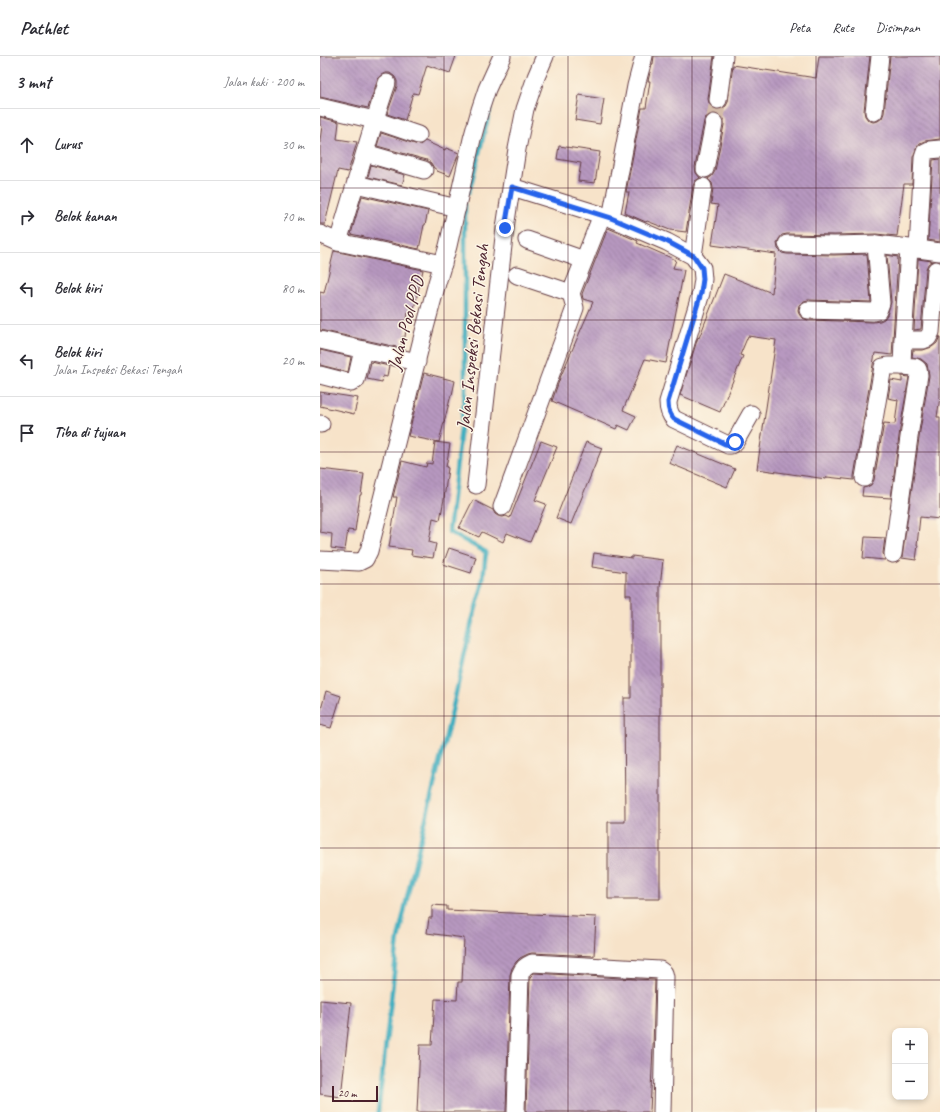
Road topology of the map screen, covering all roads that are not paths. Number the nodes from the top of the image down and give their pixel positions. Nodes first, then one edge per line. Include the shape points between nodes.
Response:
1 (502, 56) edge
2 (545, 56) edge
3 (644, 56) edge
4 (724, 56) edge
5 (880, 56) edge
6 (387, 84) dead end
7 (718, 100) tunnel mouth
8 (320, 107) edge
9 (874, 112) dead end
10 (374, 120) junction
11 (714, 123) tunnel mouth
12 (418, 135) dead end
13 (940, 149) edge
14 (365, 153) junction
15 (705, 169) dead end
16 (424, 170) dead end
17 (356, 184) junction
18 (512, 187) junction
19 (703, 187) dead end
20 (457, 208) junction
21 (606, 217) junction
22 (320, 234) edge
23 (527, 240) dead end
24 (338, 242) junction
25 (787, 244) dead end
26 (876, 244) junction
27 (914, 249) junction
28 (940, 252) edge
29 (694, 256) junction
30 (584, 260) junction
31 (443, 264) junction
32 (936, 270) dead end
33 (517, 275) dead end
34 (571, 293) junction
35 (808, 310) dead end
36 (320, 340) edge
37 (903, 340) junction
38 (363, 350) junction
39 (417, 362) junction
40 (902, 366) junction
41 (320, 375) edge
42 (751, 414) dead end
43 (864, 478) dead end
44 (476, 485) dead end
45 (502, 507) dead end
46 (893, 554) dead end
47 (320, 560) edge
48 (516, 1112) edge
49 (662, 1112) edge

1 - 20 street, Jalan Pool PPD via 480,110
2 - 18 street, Jalan Inspeksi Bekasi Tengah via 525,109
3 - 21 street
4 - 7 street
5 - 9 street
6 - 10 street
8 - 10 street
10 - 12 street
10 - 14 street
11 - 15 street
13 - 27 street via 925,152 923,158
14 - 16 street
14 - 17 street
17 - 20 street
17 - 24 street
18 - 21 street
18 - 44 street, Jalan Inspeksi Bekasi Tengah via 505,228
19 - 29 street
20 - 31 street, Jalan Pool PPD
21 - 29 street via 668,242
21 - 30 street
22 - 24 street
23 - 30 street
24 - 31 street
25 - 26 street
26 - 27 street
26 - 35 street via 881,303 878,310
27 - 28 street
27 - 37 street
29 - 42 street via 702,268 701,293 668,402 670,415 731,445
30 - 34 street
31 - 39 street, Jalan Pool PPD
32 - 37 street via 931,332 928,338 923,340
33 - 34 street
34 - 45 street via 575,308
36 - 38 street
37 - 40 street
38 - 39 street
38 - 41 street via 356,380 353,382
39 - 47 street, Jalan Pool PPD via 369,551 365,559 359,562
40 - 43 street via 883,367
40 - 46 street via 915,367 919,372
48 - 49 street via 520,976 526,965 532,963 660,970 664,973

